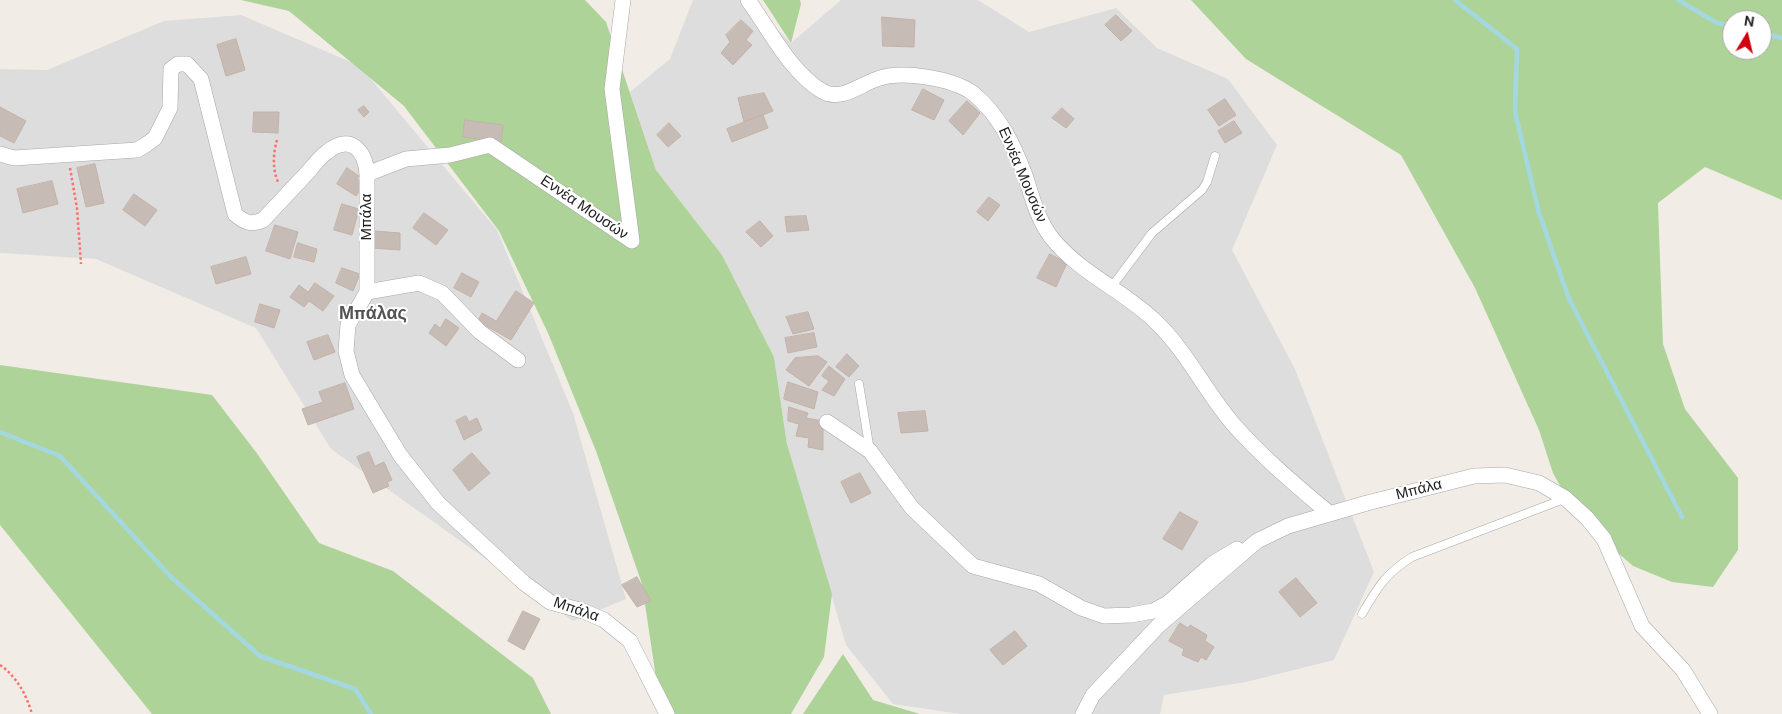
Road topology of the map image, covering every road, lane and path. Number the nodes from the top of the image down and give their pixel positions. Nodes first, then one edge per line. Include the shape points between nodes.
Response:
1 (624, 0) edge
2 (748, 0) edge
3 (277, 140) dead end
4 (0, 154) edge
5 (68, 154) junction
6 (1214, 156) dead end
7 (367, 174) junction
8 (285, 197) junction
9 (81, 264) dead end
10 (1110, 289) junction
11 (367, 292) junction
12 (518, 360) dead end
13 (858, 384) dead end
14 (827, 422) dead end
15 (870, 451) junction
16 (1565, 498) junction
17 (1330, 514) junction
18 (1257, 541) junction
19 (1362, 614) dead end
20 (0, 665) edge
21 (32, 714) edge
22 (667, 714) edge
23 (1082, 714) edge
24 (1710, 714) edge

1 - 7 street, Εννέα Μουσών via 612,89 632,241 490,145 450,155 406,158
2 - 10 street, Εννέα Μουσών via 792,63 821,90 833,96 878,78 899,76 951,82 972,92 990,109 1008,134 1041,223 1066,254
3 - 8 path via 275,176
4 - 5 street, Μπάλα via 14,158
5 - 8 street, Μπάλα via 137,150 155,138 170,108 172,69 178,64 187,64 202,79 235,214 244,222 254,224 264,220
5 - 9 path via 77,208
6 - 10 lane via 1208,182 1202,190 1152,233
7 - 8 street, Μπάλα via 361,150 342,144 327,152
7 - 11 street, Μπάλα
10 - 17 street, Εννέα Μουσών via 1155,321 1234,425 1274,466
11 - 12 street via 419,283 442,293 480,332
11 - 22 street, Μπάλα via 348,325 346,351 352,375 400,455 438,502 524,583 550,602 583,610 604,620 630,641
13 - 15 lane
14 - 15 street
15 - 18 street via 912,508 974,566 1039,584 1081,608 1104,616 1154,611 1227,553
16 - 17 street, Μπάλα via 1539,483 1505,475 1474,476
16 - 19 lane via 1412,557 1392,570
16 - 24 street, Μπάλα via 1604,539 1620,569 1642,626 1683,670
17 - 18 street, Μπάλα via 1288,526
18 - 23 street, Μπάλα via 1158,626 1093,695
20 - 21 path via 14,675

